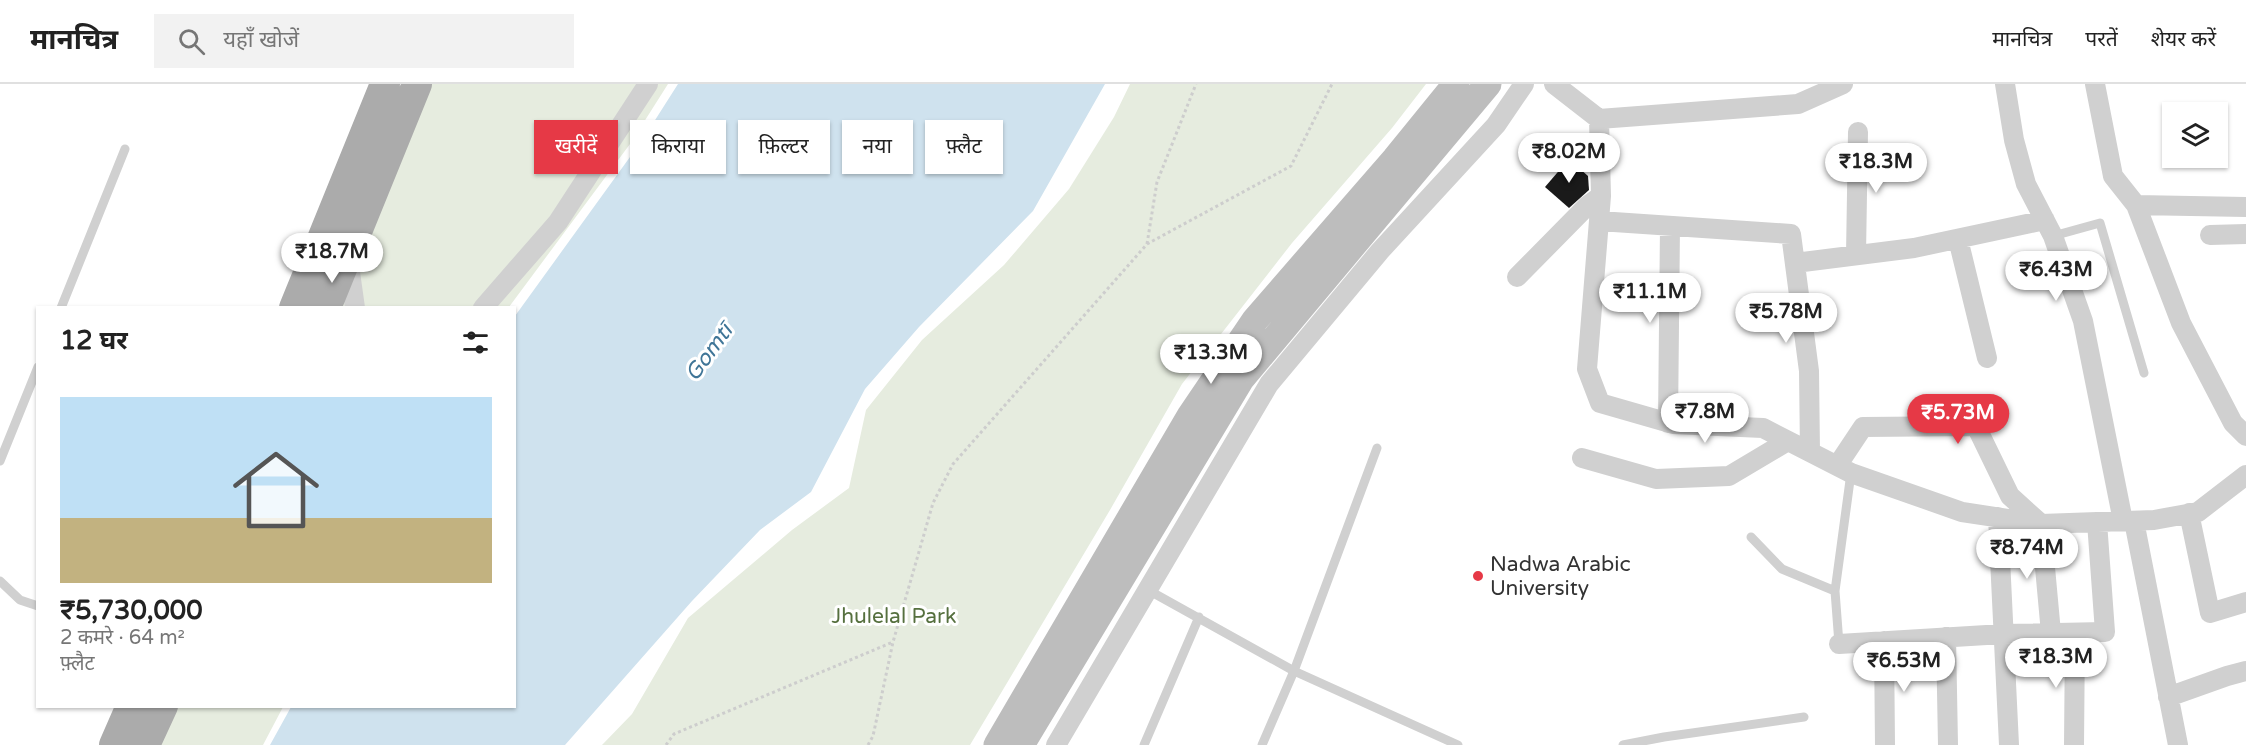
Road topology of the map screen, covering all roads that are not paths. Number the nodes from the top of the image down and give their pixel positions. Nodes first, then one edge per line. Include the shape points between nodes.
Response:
1 (385, 84) edge
2 (417, 84) edge
3 (648, 84) edge
4 (1456, 84) edge
5 (1488, 84) edge
6 (1524, 84) edge
7 (1554, 84) edge
8 (1843, 84) edge
9 (2005, 84) edge
10 (2096, 84) edge
11 (1599, 119) junction
12 (1858, 132) dead end
13 (125, 149) dead end
14 (1600, 196) junction
15 (2136, 205) junction
16 (2246, 207) edge
17 (1599, 221) junction
18 (1670, 226) junction
19 (2049, 228) junction
20 (2246, 234) edge
21 (2210, 235) dead end
22 (1958, 239) junction
23 (1856, 255) junction
24 (347, 256) junction
25 (1795, 263) junction
26 (1516, 277) dead end
27 (62, 306) edge
28 (295, 306) edge
29 (327, 306) edge
30 (355, 306) edge
31 (485, 306) edge
32 (1987, 358) dead end
33 (36, 372) edge
34 (2144, 373) dead end
35 (1668, 423) junction
36 (2246, 436) edge
37 (1788, 441) junction
38 (1377, 448) dead end
39 (1810, 452) junction
40 (1582, 458) dead end
41 (0, 461) edge
42 (1844, 470) junction
43 (2246, 475) edge
44 (2189, 513) junction
45 (1998, 517) junction
46 (2128, 521) junction
47 (2097, 522) junction
48 (2041, 524) junction
49 (1751, 537) dead end
50 (0, 582) edge
51 (1148, 590) junction
52 (1835, 591) junction
53 (2246, 602) edge
54 (36, 605) edge
55 (1199, 617) junction
56 (2051, 633) junction
57 (2074, 633) junction
58 (2003, 634) junction
59 (1947, 637) junction
60 (1884, 641) junction
61 (1839, 644) joint
62 (2246, 671) edge
63 (1294, 672) junction
64 (2168, 697) junction
65 (131, 708) edge
66 (162, 708) edge
67 (1804, 717) dead end
68 (114, 745) edge
69 (146, 745) edge
70 (997, 745) edge
71 (1021, 745) edge
72 (1056, 745) edge
73 (1144, 745) edge
74 (1262, 745) edge
75 (1458, 745) edge
76 (1623, 745) edge
77 (1886, 745) edge
78 (1948, 745) edge
79 (2009, 745) edge
80 (2074, 745) edge
81 (2178, 745) edge

1 - 28 main road
2 - 24 main road
3 - 31 street via 558,222
4 - 70 street via 1255,320 1190,416
5 - 71 street via 1241,379
6 - 51 street via 1496,125 1380,251 1275,377
7 - 11 street
8 - 11 street via 1798,104
9 - 19 street via 2026,184
10 - 15 street via 2113,176
11 - 14 street
12 - 23 street
13 - 27 lane
14 - 17 street
14 - 26 street
15 - 16 street
15 - 36 street via 2181,323 2233,423
17 - 18 street
17 - 35 street via 1587,369 1593,387 1600,403
18 - 25 street via 1791,234
18 - 35 street
19 - 22 street
19 - 34 lane via 2100,223
19 - 46 street via 2083,321
20 - 21 street
22 - 23 street
22 - 32 street
23 - 25 street
24 - 29 main road
24 - 30 street
25 - 39 street via 1809,371
33 - 41 lane
35 - 37 street via 1763,428
37 - 39 street
37 - 40 street via 1729,476 1656,478
38 - 63 lane
39 - 42 street
42 - 45 street via 1962,512
42 - 48 street via 1863,427 1976,426 2010,496
42 - 52 lane
43 - 44 street via 2198,512
44 - 46 street
44 - 53 street via 2210,613
45 - 48 street
45 - 58 street
46 - 47 street
46 - 64 street
47 - 48 street
47 - 57 street via 2105,632
48 - 56 street
49 - 52 lane via 1782,568
50 - 54 lane via 20,600
51 - 55 lane
51 - 72 street
52 - 61 lane
55 - 63 lane
55 - 73 lane
56 - 57 street
56 - 58 street
57 - 80 street
58 - 59 street
58 - 79 street
59 - 60 street
59 - 78 street
60 - 61 street
60 - 77 street
62 - 64 street
63 - 74 lane
63 - 75 lane
64 - 81 street
65 - 68 main road
66 - 69 main road
67 - 76 lane

